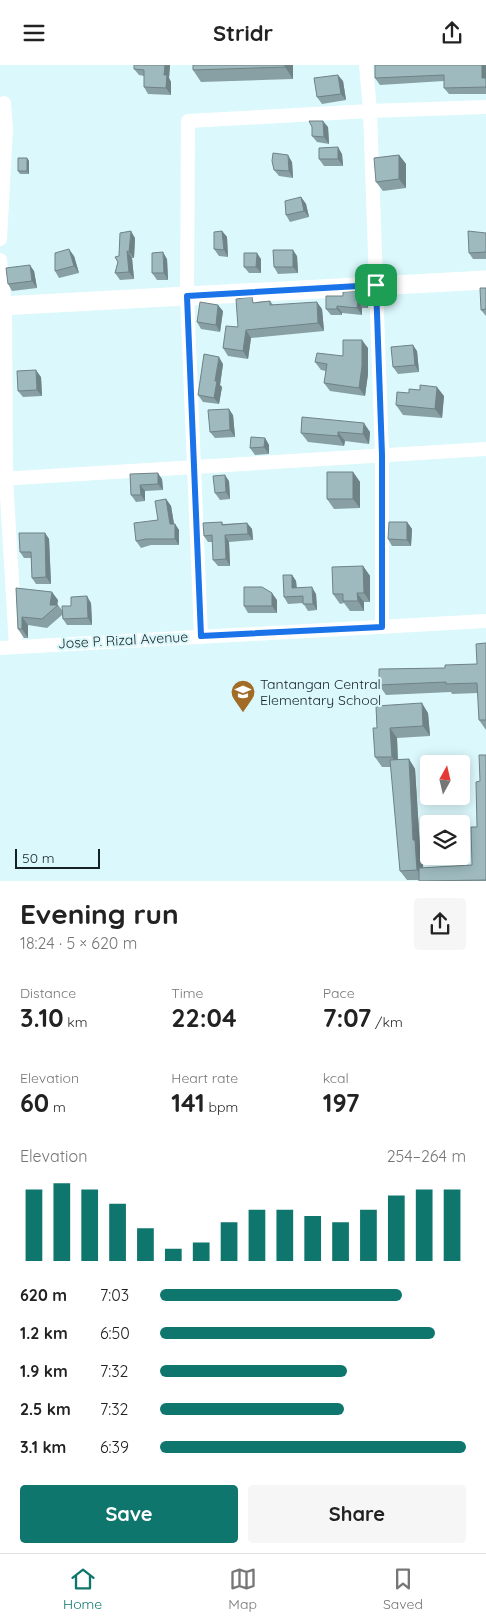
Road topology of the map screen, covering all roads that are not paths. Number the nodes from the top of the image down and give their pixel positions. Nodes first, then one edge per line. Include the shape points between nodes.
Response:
1 (366, 65) edge
2 (4, 103) dead end
3 (486, 107) edge
4 (370, 111) junction
5 (0, 239) edge
6 (0, 260) edge
7 (486, 280) edge
8 (376, 285) junction
9 (187, 296) junction
10 (3, 306) edge
11 (486, 449) edge
12 (382, 455) junction
13 (194, 467) junction
14 (3, 479) edge
15 (486, 621) edge
16 (382, 627) junction
17 (201, 636) junction
18 (16, 647) junction
19 (0, 648) edge

1 - 4 street
2 - 5 street via 6,129
3 - 4 street
4 - 8 street
4 - 9 street via 188,121
6 - 10 street
7 - 8 street
8 - 9 street
8 - 12 street
9 - 10 street
9 - 13 street
10 - 14 street
11 - 12 street
12 - 13 street
12 - 16 street
13 - 14 street
13 - 17 street
14 - 18 street
15 - 16 street, Jose P. Rizal Avenue
16 - 17 street, Jose P. Rizal Avenue
17 - 18 street, Jose P. Rizal Avenue
18 - 19 street, Jose P. Rizal Avenue

